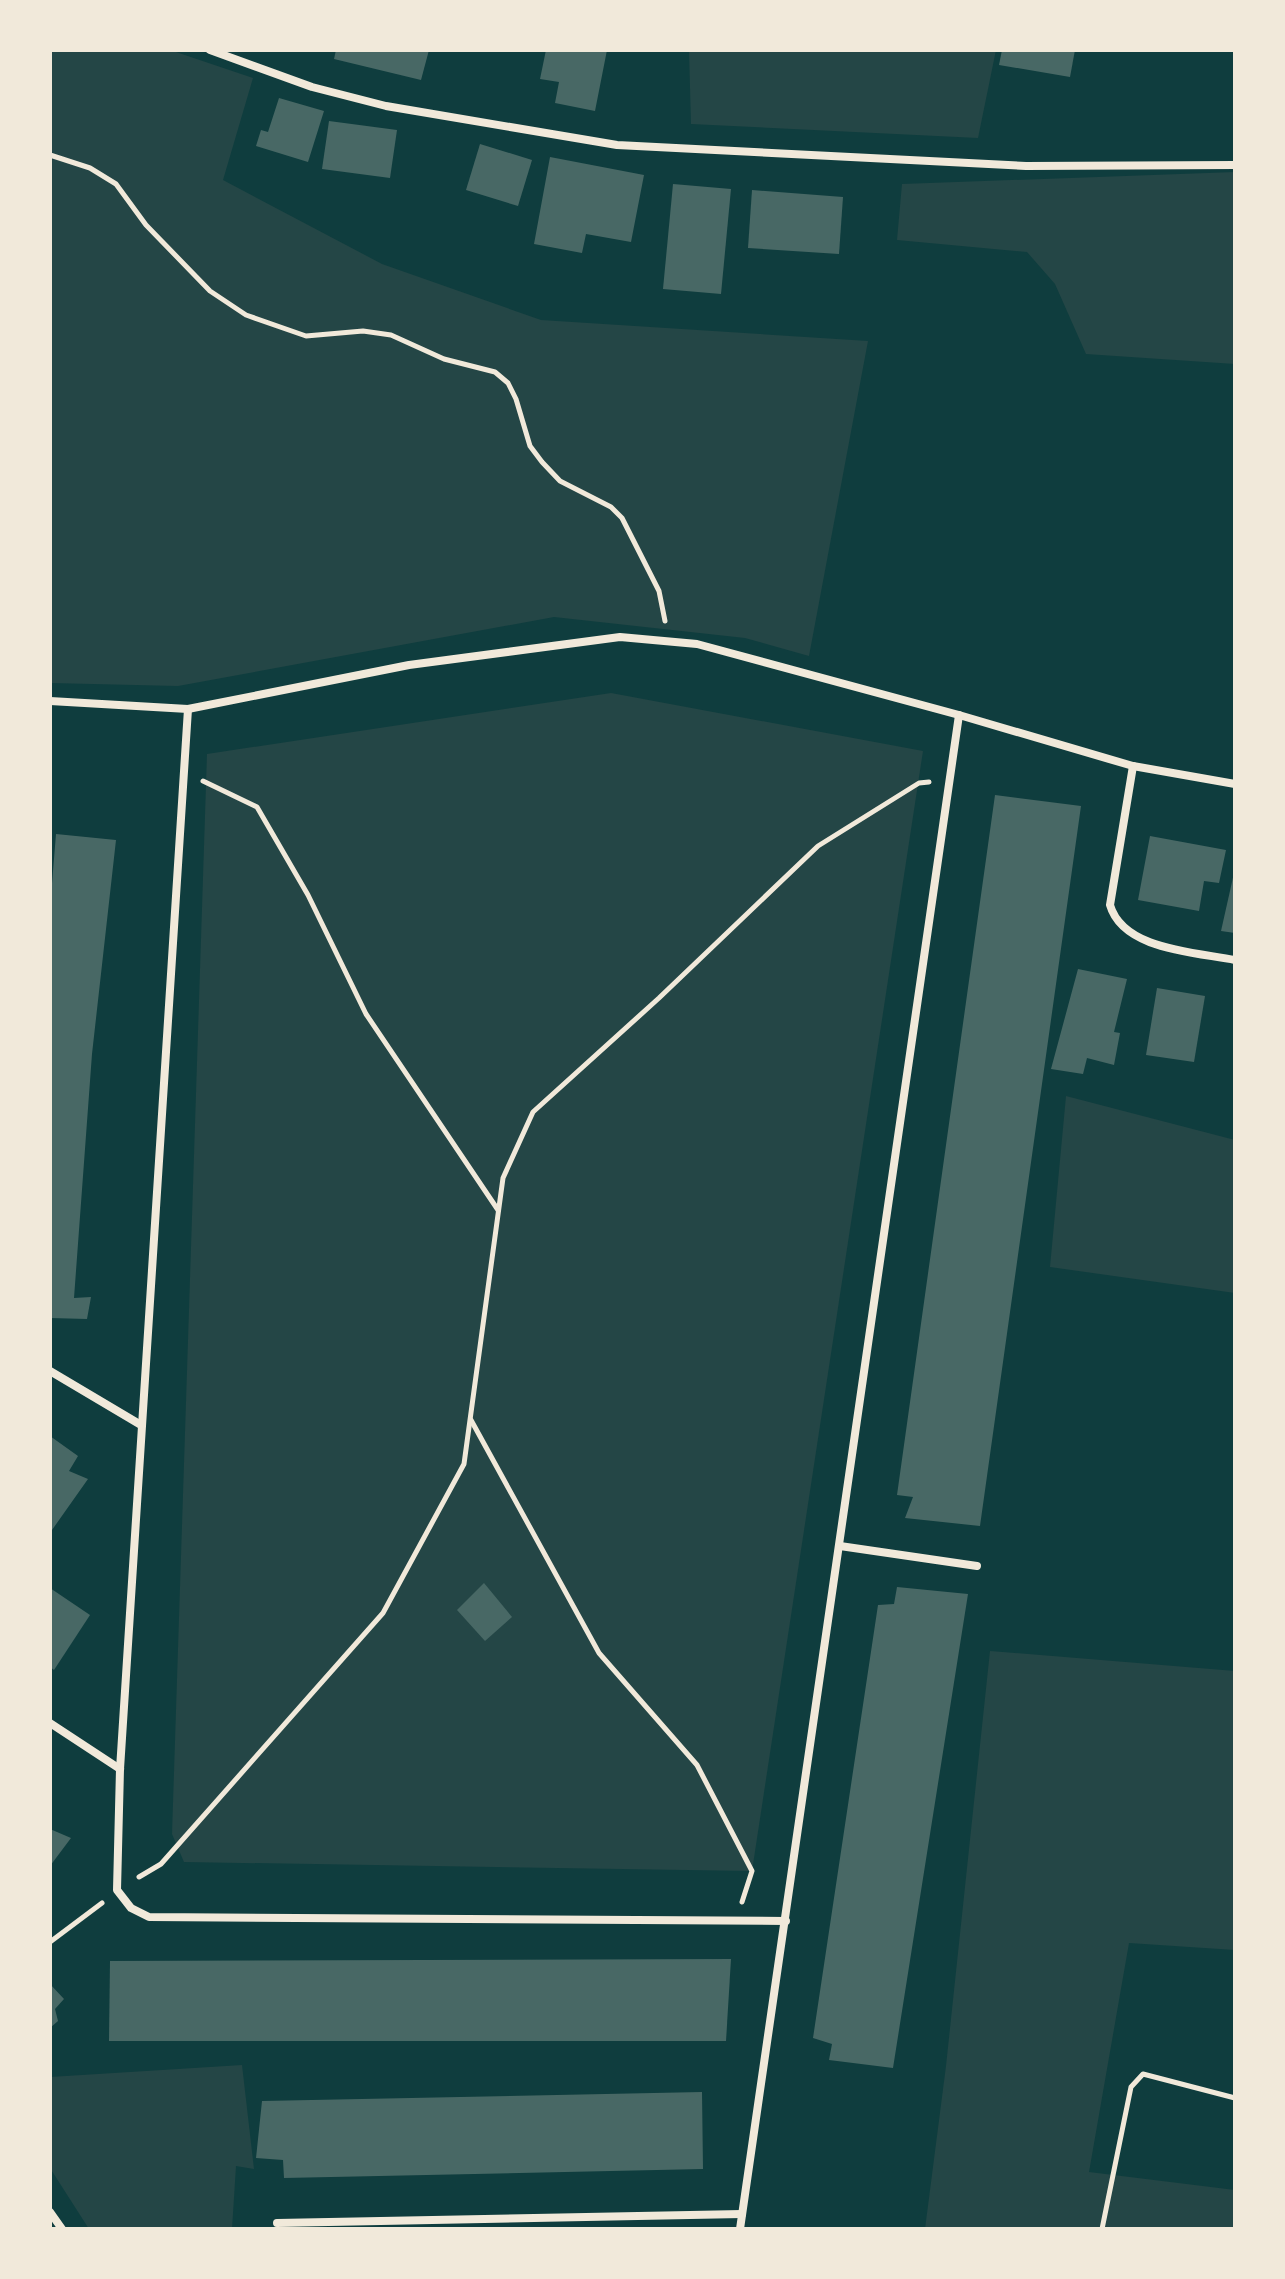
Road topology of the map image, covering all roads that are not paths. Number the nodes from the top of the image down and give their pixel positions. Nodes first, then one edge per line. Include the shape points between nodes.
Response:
1 (210, 50) edge
2 (1235, 165) edge
3 (50, 701) edge
4 (188, 709) junction
5 (959, 715) junction
6 (1133, 766) junction
7 (1235, 784) edge
8 (1235, 960) edge
9 (50, 1371) edge
10 (141, 1425) junction
11 (840, 1546) junction
12 (977, 1566) dead end
13 (50, 1723) edge
14 (120, 1769) junction
15 (786, 1921) junction
16 (50, 2212) edge
17 (742, 2214) junction
18 (277, 2223) dead end
19 (62, 2229) edge
20 (740, 2229) edge

1 - 2 street via 358,100 617,145 1026,166
3 - 4 street
4 - 5 street via 409,665 620,637 697,644
4 - 10 street
5 - 6 street
5 - 11 street
6 - 7 street
6 - 8 street via 1110,905 1114,919 1141,939
9 - 10 street
10 - 14 street
11 - 12 street
11 - 15 street
13 - 14 street
14 - 15 street via 117,1890 131,1908 149,1917
15 - 17 street
16 - 19 street
17 - 18 street
17 - 20 street

